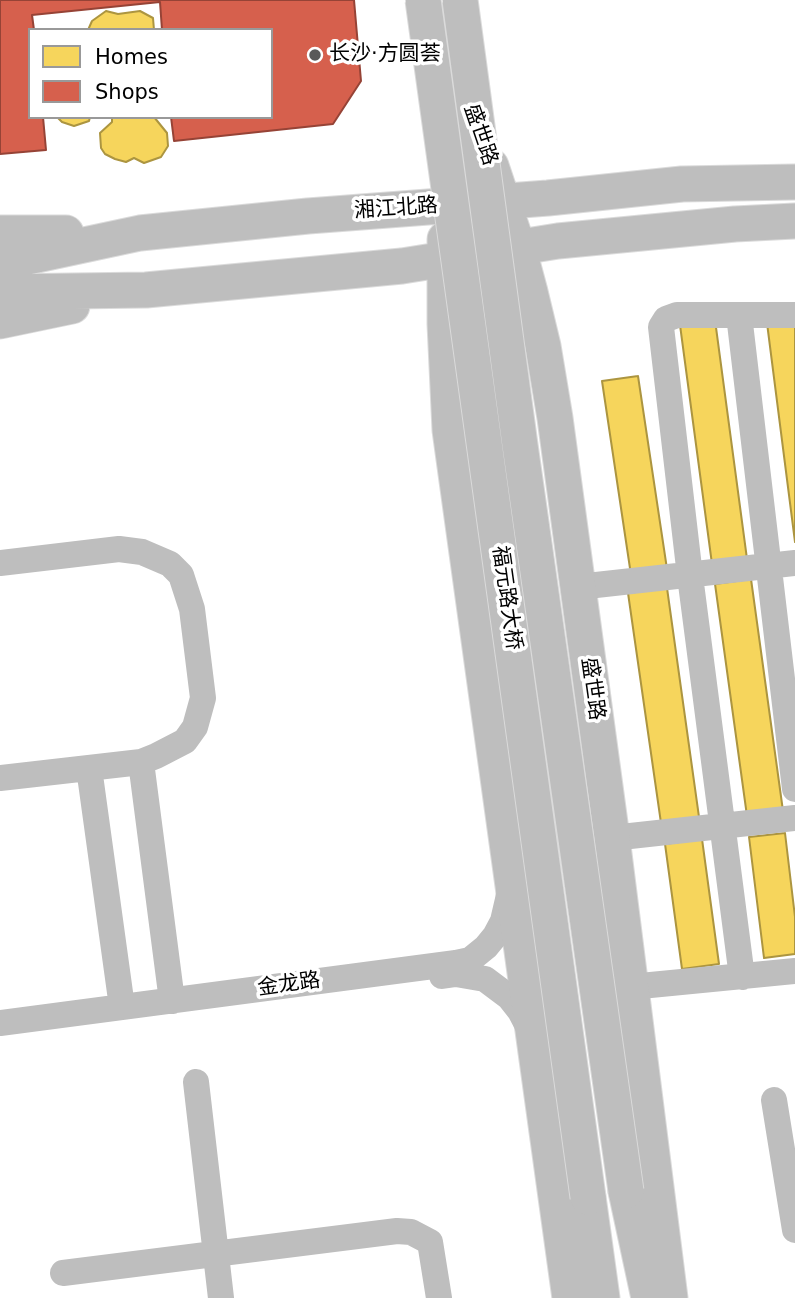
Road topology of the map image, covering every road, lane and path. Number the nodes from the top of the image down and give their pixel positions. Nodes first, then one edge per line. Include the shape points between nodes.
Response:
1 (423, 0) edge
2 (460, 0) edge
3 (795, 182) edge
4 (503, 201) junction
5 (445, 205) junction
6 (795, 221) edge
7 (0, 233) edge
8 (140, 233) junction
9 (518, 247) junction
10 (444, 258) junction
11 (0, 263) edge
12 (146, 290) junction
13 (0, 292) edge
14 (739, 315) junction
15 (795, 315) edge
16 (0, 321) edge
17 (0, 563) edge
18 (795, 563) edge
19 (769, 566) junction
20 (690, 576) junction
21 (578, 587) junction
22 (141, 762) junction
23 (89, 768) junction
24 (0, 778) edge
25 (795, 789) edge
26 (795, 818) edge
27 (723, 827) junction
28 (612, 838) junction
29 (510, 865) junction
30 (795, 971) edge
31 (742, 977) junction
32 (630, 987) junction
33 (172, 1001) junction
34 (122, 1007) junction
35 (0, 1023) edge
36 (0, 1035) edge
37 (534, 1039) junction
38 (196, 1082) dead end
39 (774, 1100) dead end
40 (626, 1191) junction
41 (588, 1197) junction
42 (795, 1230) edge
43 (216, 1254) junction
44 (63, 1273) dead end
45 (221, 1298) edge
46 (439, 1298) edge
47 (570, 1298) edge
48 (593, 1298) edge
49 (602, 1298) edge
50 (638, 1298) edge
51 (649, 1298) edge
52 (670, 1298) edge

1 - 41 main road, 福元路大桥, bridge
2 - 40 main road, 福元路大桥, bridge
3 - 4 main road, 湘江北路 via 682,184
4 - 5 main road, 湘江北路
4 - 5 main road, 盛世路 via 454,92
4 - 9 main road, 盛世路
5 - 8 main road, 湘江北路
5 - 10 main road, 盛世路
6 - 9 main road
7 - 8 main road
8 - 11 main road, 湘江北路
9 - 10 main road
9 - 21 main road, 盛世路 via 543,346
10 - 12 main road
10 - 29 main road, 盛世路 via 450,430
12 - 13 main road
12 - 16 main road
14 - 15 street
14 - 19 street
14 - 20 street via 677,315 661,327
17 - 22 street via 119,549 156,556 181,575 193,622 203,698 200,714 185,741
18 - 19 street
19 - 20 street
19 - 25 street
20 - 21 street
20 - 27 street
21 - 28 main road, 盛世路
22 - 23 street
22 - 33 street
23 - 24 street
23 - 34 street
26 - 27 street
27 - 28 street
27 - 31 street
28 - 32 main road, 盛世路
29 - 33 street, 金龙路 via 509,903 503,921 486,947 470,960
29 - 37 main road, 盛世路
30 - 31 street
31 - 32 street
32 - 52 main road, 盛世路
33 - 34 street, 金龙路
34 - 35 street, 金龙路
36 - 37 street, 金龙路 via 456,974 485,979 498,988 520,1010
37 - 47 main road, 盛世路
38 - 43 street
39 - 42 street
40 - 50 main road
40 - 51 main road
41 - 48 main road
41 - 49 main road
43 - 44 street
43 - 45 street
43 - 46 street via 411,1232 430,1242

